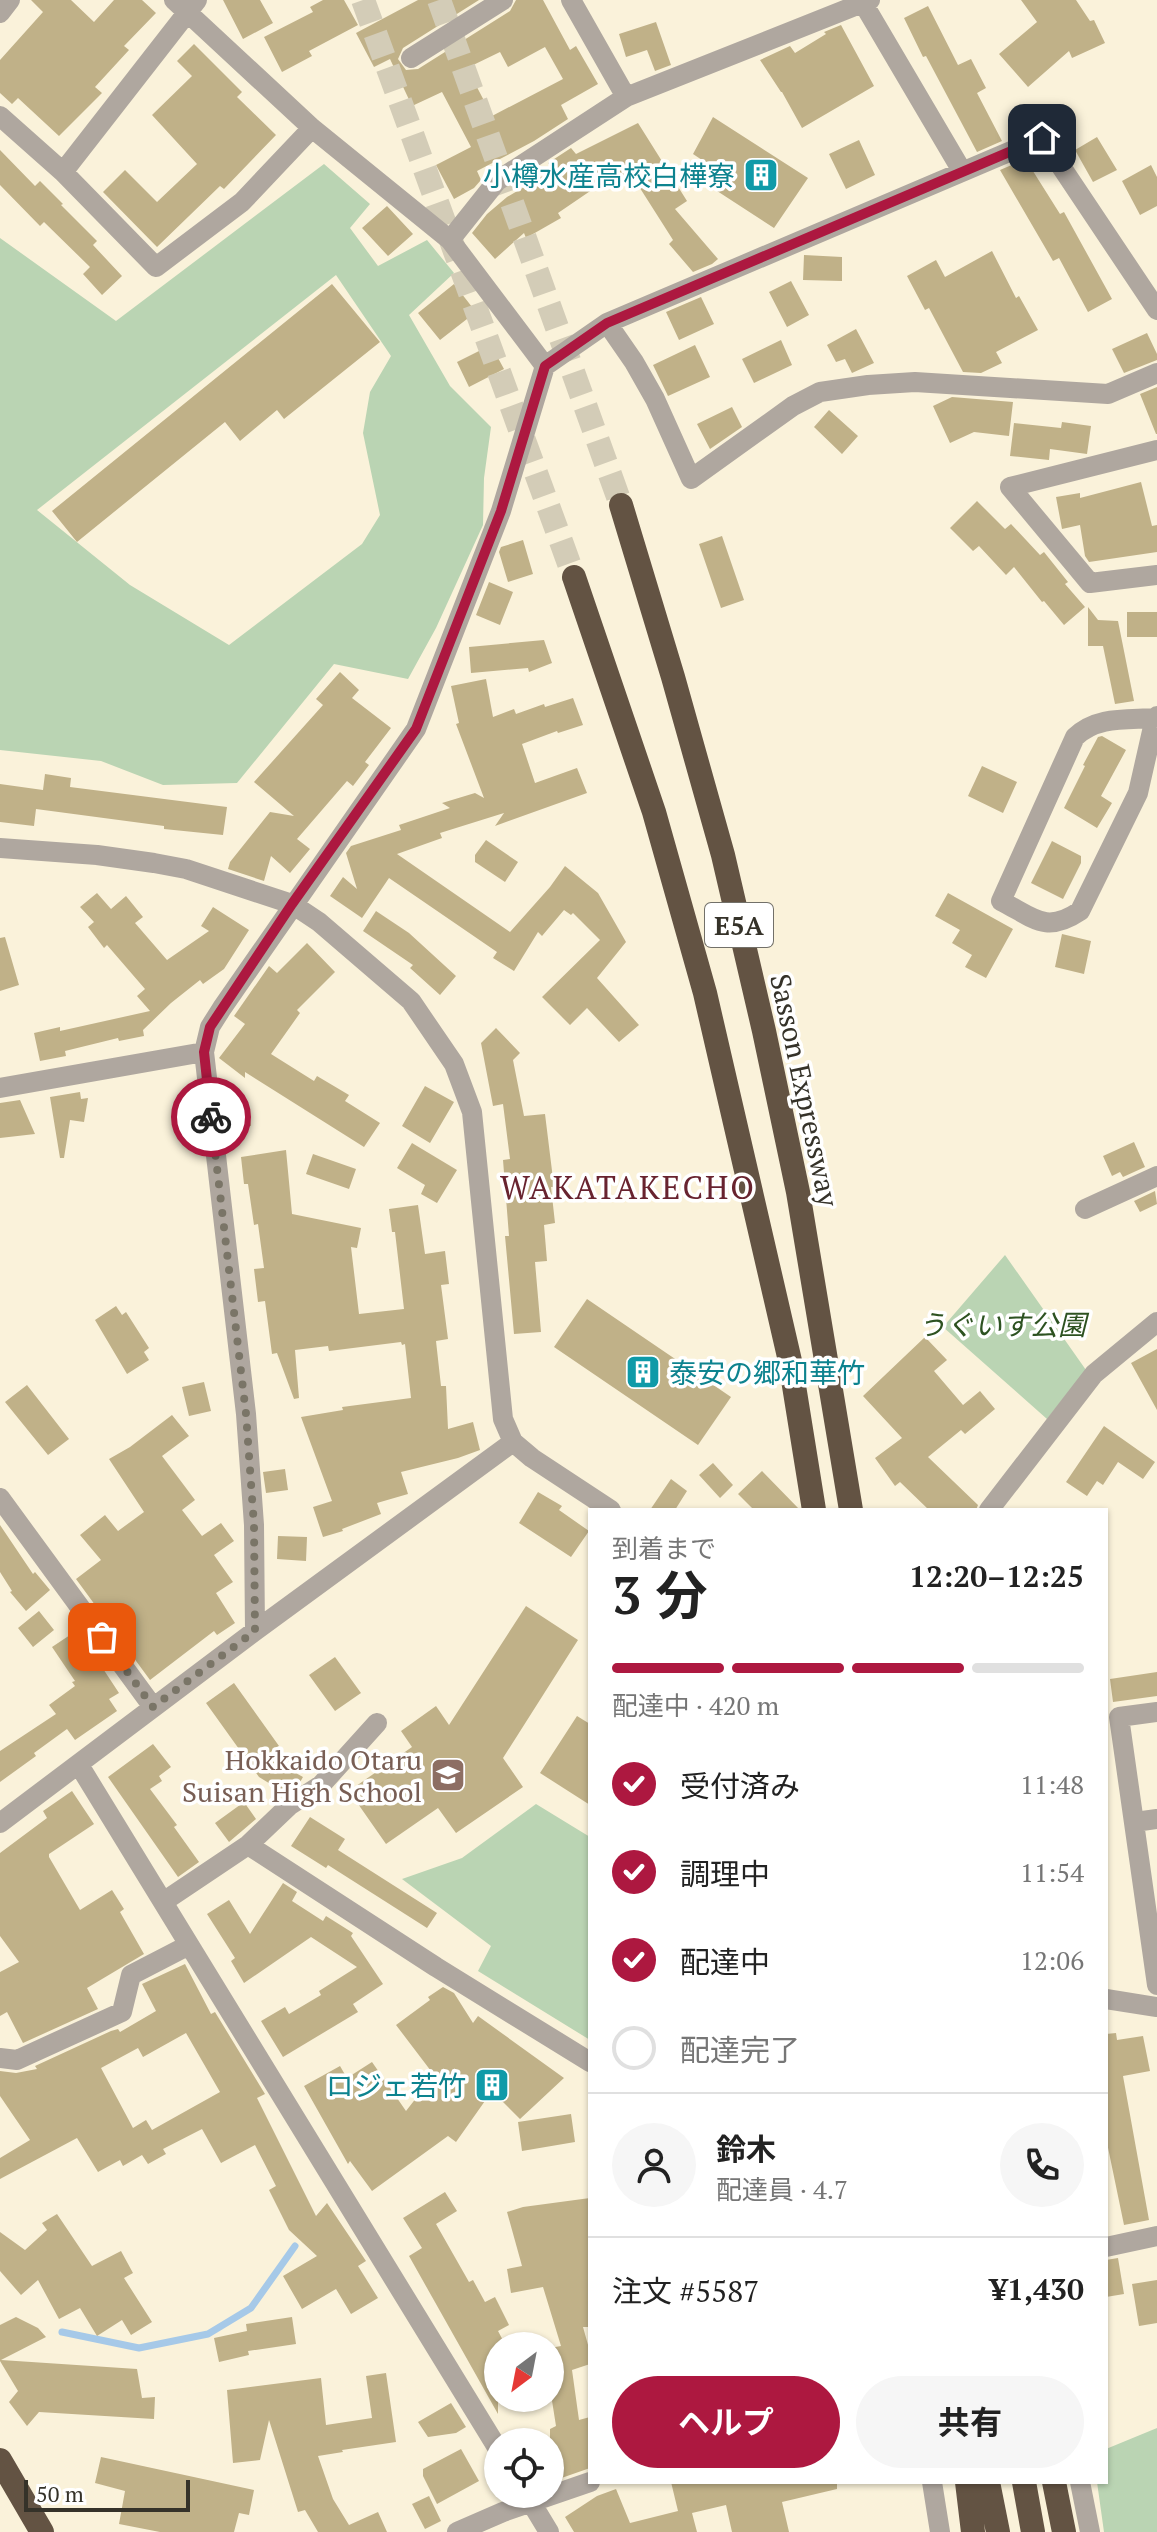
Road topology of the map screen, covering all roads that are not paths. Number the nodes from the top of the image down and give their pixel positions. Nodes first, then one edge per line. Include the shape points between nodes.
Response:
1 (10, 0) edge
2 (503, 0) edge
3 (571, 0) edge
4 (866, 1) edge
5 (186, 4) edge
6 (0, 13) edge
7 (411, 58) dead end
8 (626, 97) junction
9 (0, 116) edge
10 (312, 128) junction
11 (962, 171) junction
12 (63, 172) junction
13 (450, 240) junction
14 (1157, 310) edge
15 (607, 323) junction
16 (545, 366) junction
17 (1157, 373) edge
18 (1157, 450) edge
19 (621, 505) tunnel mouth
20 (1157, 575) edge
21 (574, 577) tunnel mouth
22 (1156, 717) edge
23 (0, 848) edge
24 (292, 904) junction
25 (204, 1052) junction
26 (1, 1083) edge
27 (1157, 1176) edge
28 (1085, 1209) dead end
29 (1157, 1322) edge
30 (513, 1442) junction
31 (0, 1498) edge
32 (608, 1508) edge
33 (814, 1508) edge
34 (851, 1508) edge
35 (991, 1508) edge
36 (255, 1631) junction
37 (153, 1707) junction
38 (1157, 1712) edge
39 (377, 1723) dead end
40 (79, 1765) junction
41 (1157, 1819) edge
42 (1135, 1822) junction
43 (0, 1823) edge
44 (248, 1845) junction
45 (163, 1902) junction
46 (189, 1945) junction
47 (1157, 1985) edge
48 (1108, 1999) edge
49 (1157, 2007) edge
50 (0, 2058) edge
51 (588, 2061) edge
52 (1157, 2236) edge
53 (1108, 2247) edge
54 (485, 2428) edge
55 (0, 2460) edge
56 (588, 2483) edge
57 (932, 2484) edge
58 (967, 2484) edge
59 (988, 2484) edge
60 (1024, 2484) edge
61 (1054, 2484) edge
62 (1080, 2484) edge
63 (564, 2489) edge
64 (510, 2508) edge
65 (534, 2508) edge
66 (42, 2532) edge
67 (457, 2532) edge
68 (549, 2532) edge
69 (940, 2532) edge
70 (973, 2532) edge
71 (998, 2532) edge
72 (1033, 2532) edge
73 (1064, 2532) edge
74 (1090, 2532) edge

1 - 6 street
2 - 7 street
3 - 8 street
4 - 8 street
4 - 11 street
5 - 10 street
5 - 12 street
8 - 13 street via 497,181
9 - 12 street
10 - 12 street via 242,202 156,267
10 - 13 street
11 - 14 street via 1042,138
11 - 15 street
13 - 16 street
15 - 16 street
15 - 17 street via 655,399 691,479 820,392 915,382 1108,394
16 - 24 street via 501,511 416,729
18 - 20 street via 1010,487 1090,583
19 - 34 highway, Sasson Expressway / E5A via 723,855 798,1192
21 - 33 highway, E5A via 654,812 705,993 790,1361
22 - 22 street via 1138,793 1080,911 1065,921 1045,924 1001,901 1075,737 1101,721
23 - 24 street via 154,863
24 - 25 street via 210,1027
24 - 30 street via 411,1001 454,1064 472,1112 503,1419
25 - 26 street
25 - 36 street via 246,1414
27 - 28 street
29 - 35 street via 1094,1374
30 - 32 street
30 - 36 street
31 - 37 street
36 - 37 street
37 - 40 street
38 - 42 street via 1119,1717
39 - 44 street via 321,1785 290,1805
40 - 43 street
40 - 45 street
41 - 42 street
42 - 47 street
44 - 45 street
44 - 51 street
45 - 46 street
46 - 50 street via 131,1975 122,2012 17,2060
46 - 54 street
48 - 49 street
52 - 53 street
55 - 66 highway
56 - 63 street
57 - 69 street
58 - 70 highway
59 - 71 highway
60 - 72 highway
61 - 73 highway
62 - 74 street
64 - 67 street
65 - 68 street

